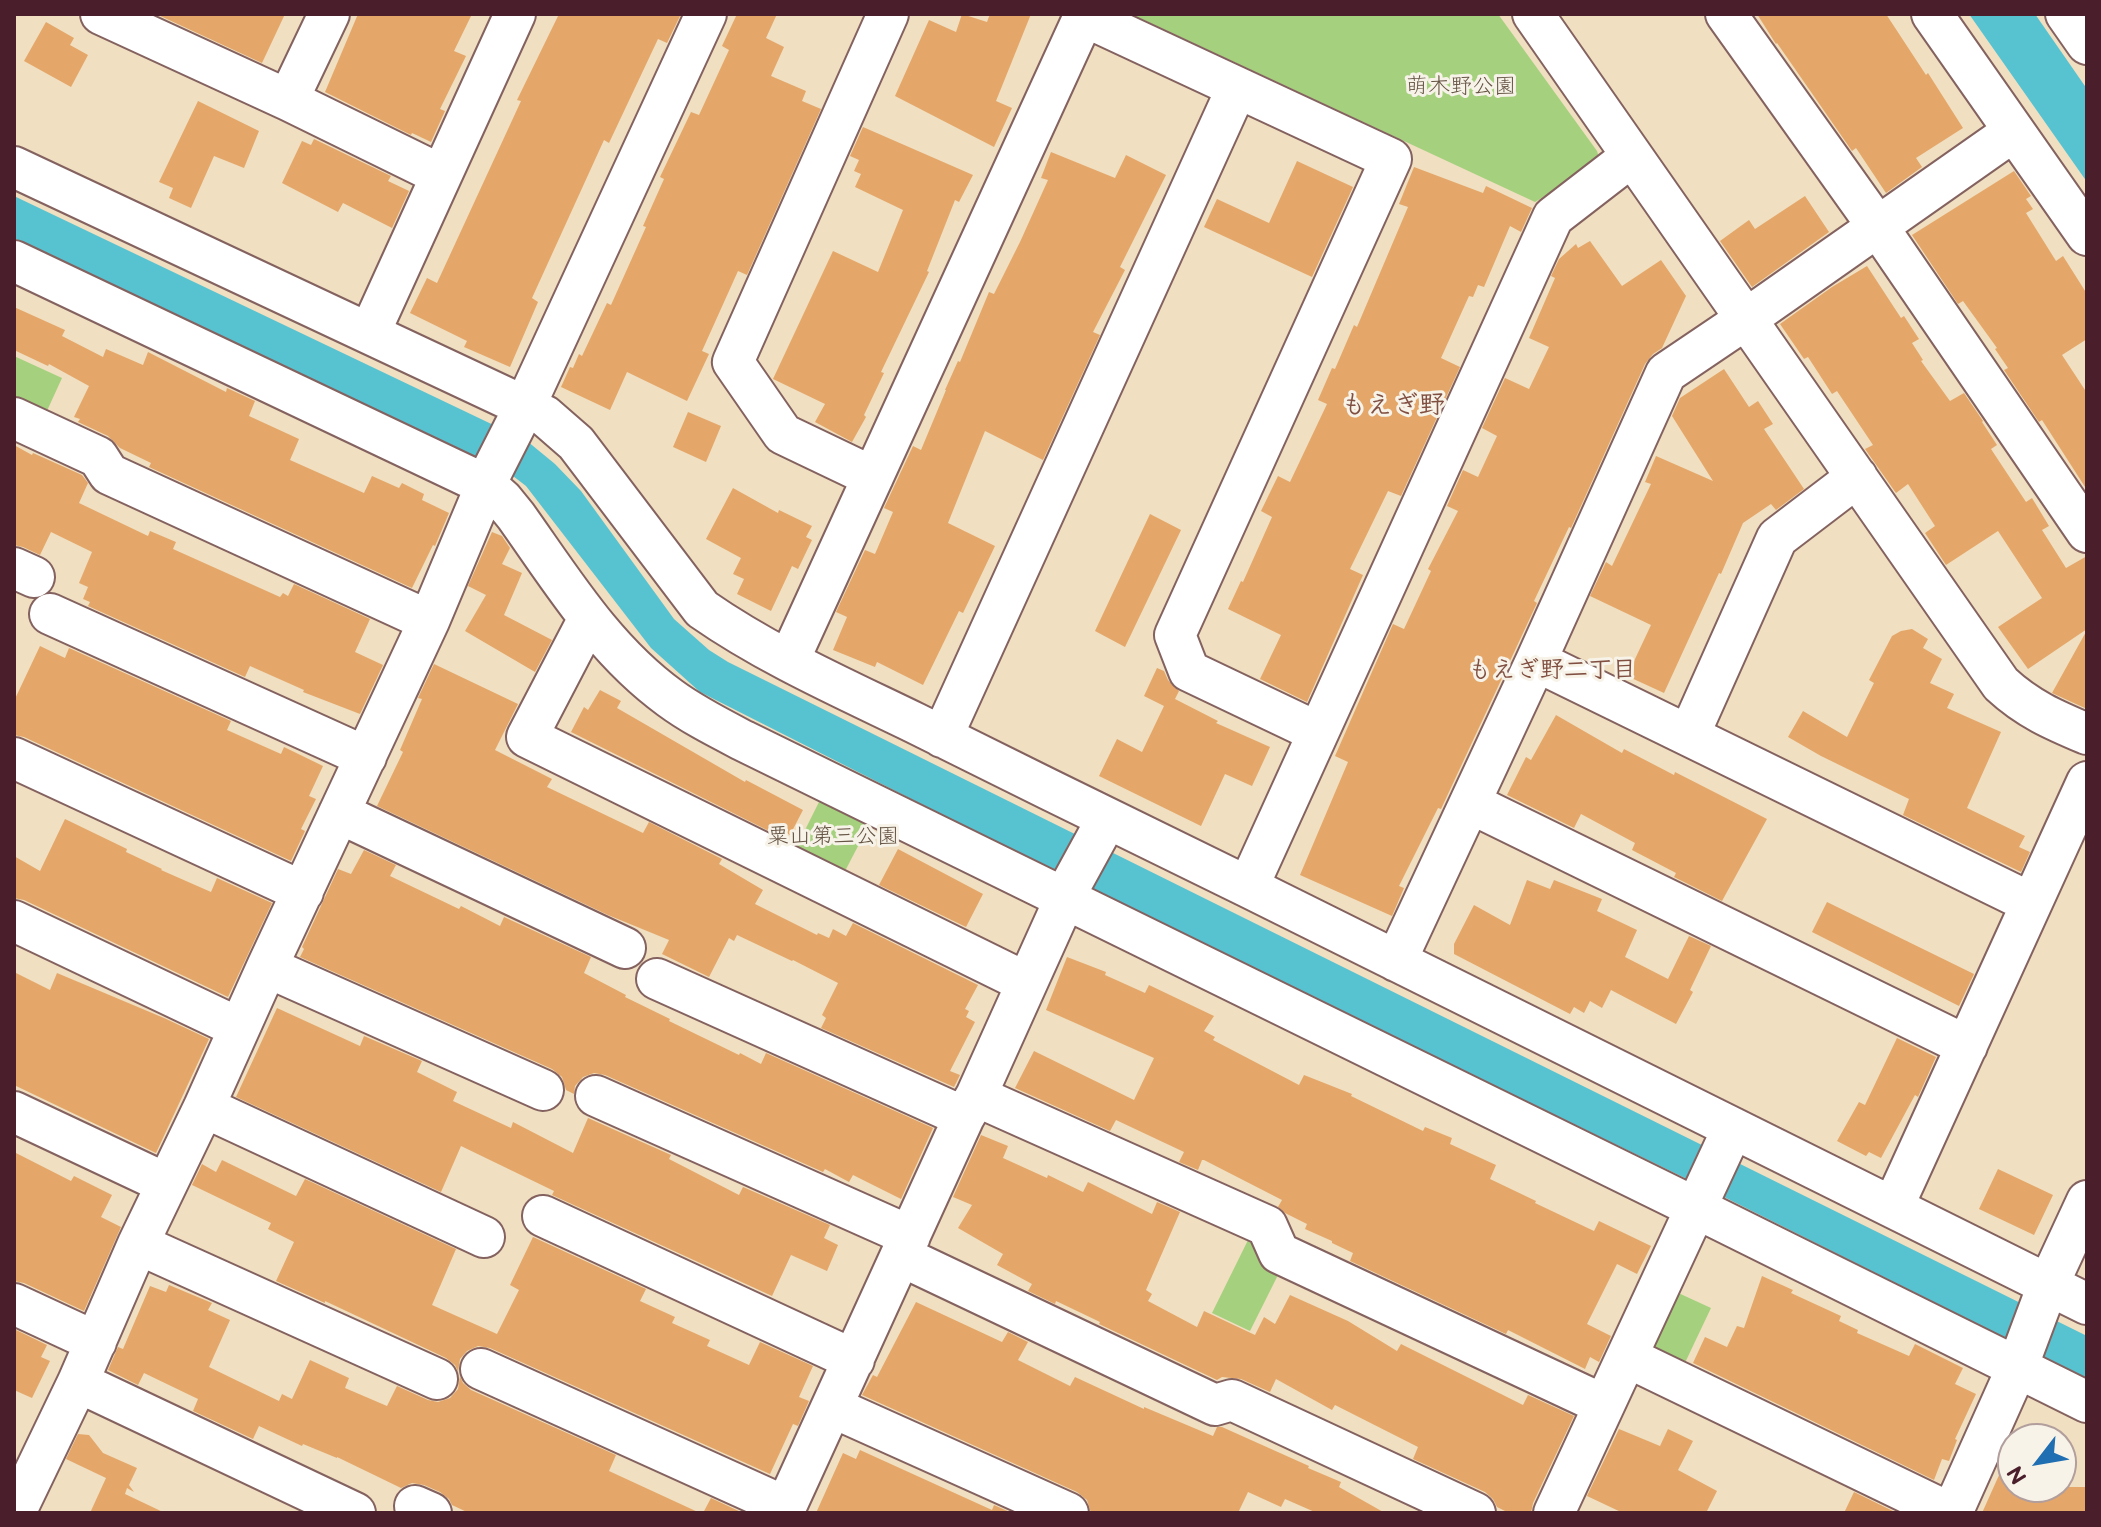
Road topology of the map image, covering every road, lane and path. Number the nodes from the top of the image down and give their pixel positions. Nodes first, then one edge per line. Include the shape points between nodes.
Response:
1 (329, 14) edge
2 (515, 14) edge
3 (706, 14) edge
4 (888, 14) edge
5 (1533, 14) edge
6 (1726, 14) edge
7 (1932, 14) edge
8 (2066, 14) edge
9 (1085, 15) edge
10 (125, 19) edge
11 (2087, 44) edge
12 (1237, 88) junction
13 (288, 100) junction
14 (2014, 131) junction
15 (1632, 156) junction
16 (14, 167) edge
17 (441, 175) junction
18 (1878, 227) junction
19 (2087, 235) edge
20 (14, 261) edge
21 (1746, 319) junction
22 (370, 332) junction
23 (519, 417) junction
24 (14, 418) edge
25 (873, 477) junction
26 (1857, 477) junction
27 (489, 478) junction
28 (2087, 532) edge
29 (50, 614) dead end
30 (588, 620) junction
31 (429, 621) junction
32 (789, 660) junction
33 (1536, 661) junction
34 (1317, 732) junction
35 (2087, 734) edge
36 (1689, 735) junction
37 (942, 737) junction
38 (366, 757) junction
39 (14, 758) edge
40 (2087, 782) edge
41 (1470, 803) junction
42 (339, 813) junction
43 (1103, 829) junction
44 (1248, 887) junction
45 (1069, 890) junction
46 (303, 892) junction
47 (2031, 903) junction
48 (14, 921) edge
49 (625, 948) dead end
50 (1396, 961) junction
51 (267, 967) junction
52 (657, 979) dead end
53 (1027, 983) junction
54 (239, 1028) junction
55 (1967, 1046) junction
56 (543, 1090) dead end
57 (596, 1096) dead end
58 (204, 1107) junction
59 (970, 1107) junction
60 (14, 1112) edge
61 (1728, 1139) junction
62 (167, 1184) junction
63 (1700, 1200) junction
64 (2087, 1201) edge
65 (1893, 1207) junction
66 (543, 1216) dead end
67 (484, 1237) dead end
68 (138, 1244) junction
69 (905, 1246) junction
70 (2045, 1295) junction
71 (14, 1304) edge
72 (2087, 1304) edge
73 (96, 1342) junction
74 (1627, 1357) junction
75 (854, 1360) junction
76 (2020, 1360) junction
77 (481, 1369) dead end
78 (437, 1379) dead end
79 (78, 1382) junction
80 (2087, 1402) edge
81 (1604, 1405) junction
82 (832, 1407) junction
83 (19, 1491) edge
84 (785, 1510) edge
85 (1565, 1510) edge
86 (355, 1513) edge
87 (1068, 1513) edge
88 (1475, 1513) edge
89 (1951, 1513) edge

1 - 13 street
2 - 17 street
3 - 23 street
4 - 25 street via 733,362 783,434
5 - 15 street
6 - 18 street
7 - 14 street
8 - 11 street
9 - 12 street
9 - 25 street
10 - 13 street
12 - 34 street via 1391,159 1175,635 1189,671
12 - 37 street
13 - 17 street
14 - 18 street
14 - 19 street
15 - 21 street
15 - 34 street via 1553,217
16 - 22 street
17 - 22 street
18 - 21 street
18 - 28 street
20 - 27 street
21 - 26 street
21 - 33 street via 1666,373
22 - 23 street
23 - 27 street
23 - 32 street via 545,416 576,443 702,609
24 - 31 street via 98,457 109,474
25 - 32 street
26 - 35 street via 2001,684 2039,713
26 - 36 street via 1777,538
27 - 30 street
27 - 31 street
29 - 38 street
30 - 45 street via 620,655 701,718
30 - 53 street via 527,737
31 - 38 street
32 - 37 street
33 - 36 street
33 - 41 street
34 - 44 street
36 - 47 street
37 - 43 street
38 - 42 street
39 - 46 street
40 - 47 street
41 - 50 street
41 - 55 street
42 - 46 street
42 - 49 street
43 - 44 street
43 - 45 street
44 - 50 street
45 - 53 street
45 - 63 street
46 - 51 street
47 - 55 street
48 - 54 street
50 - 61 street
51 - 54 street
51 - 56 street
52 - 59 street
53 - 59 street
54 - 58 street
55 - 65 street
57 - 69 street
58 - 62 street
58 - 67 street
59 - 69 street
59 - 81 street via 1267,1226 1279,1253
60 - 62 street
61 - 63 street
61 - 65 street
62 - 68 street
63 - 74 street
63 - 76 street
64 - 70 street
65 - 70 street
66 - 75 street
68 - 73 street
68 - 78 street
69 - 75 street
69 - 88 street via 1215,1405 1232,1400
70 - 72 street
70 - 76 street
71 - 73 street
73 - 79 street
74 - 81 street
74 - 89 street
75 - 82 street
76 - 80 street
76 - 89 street
77 - 84 street
79 - 83 street
79 - 86 street
81 - 85 street
82 - 84 street
82 - 87 street

